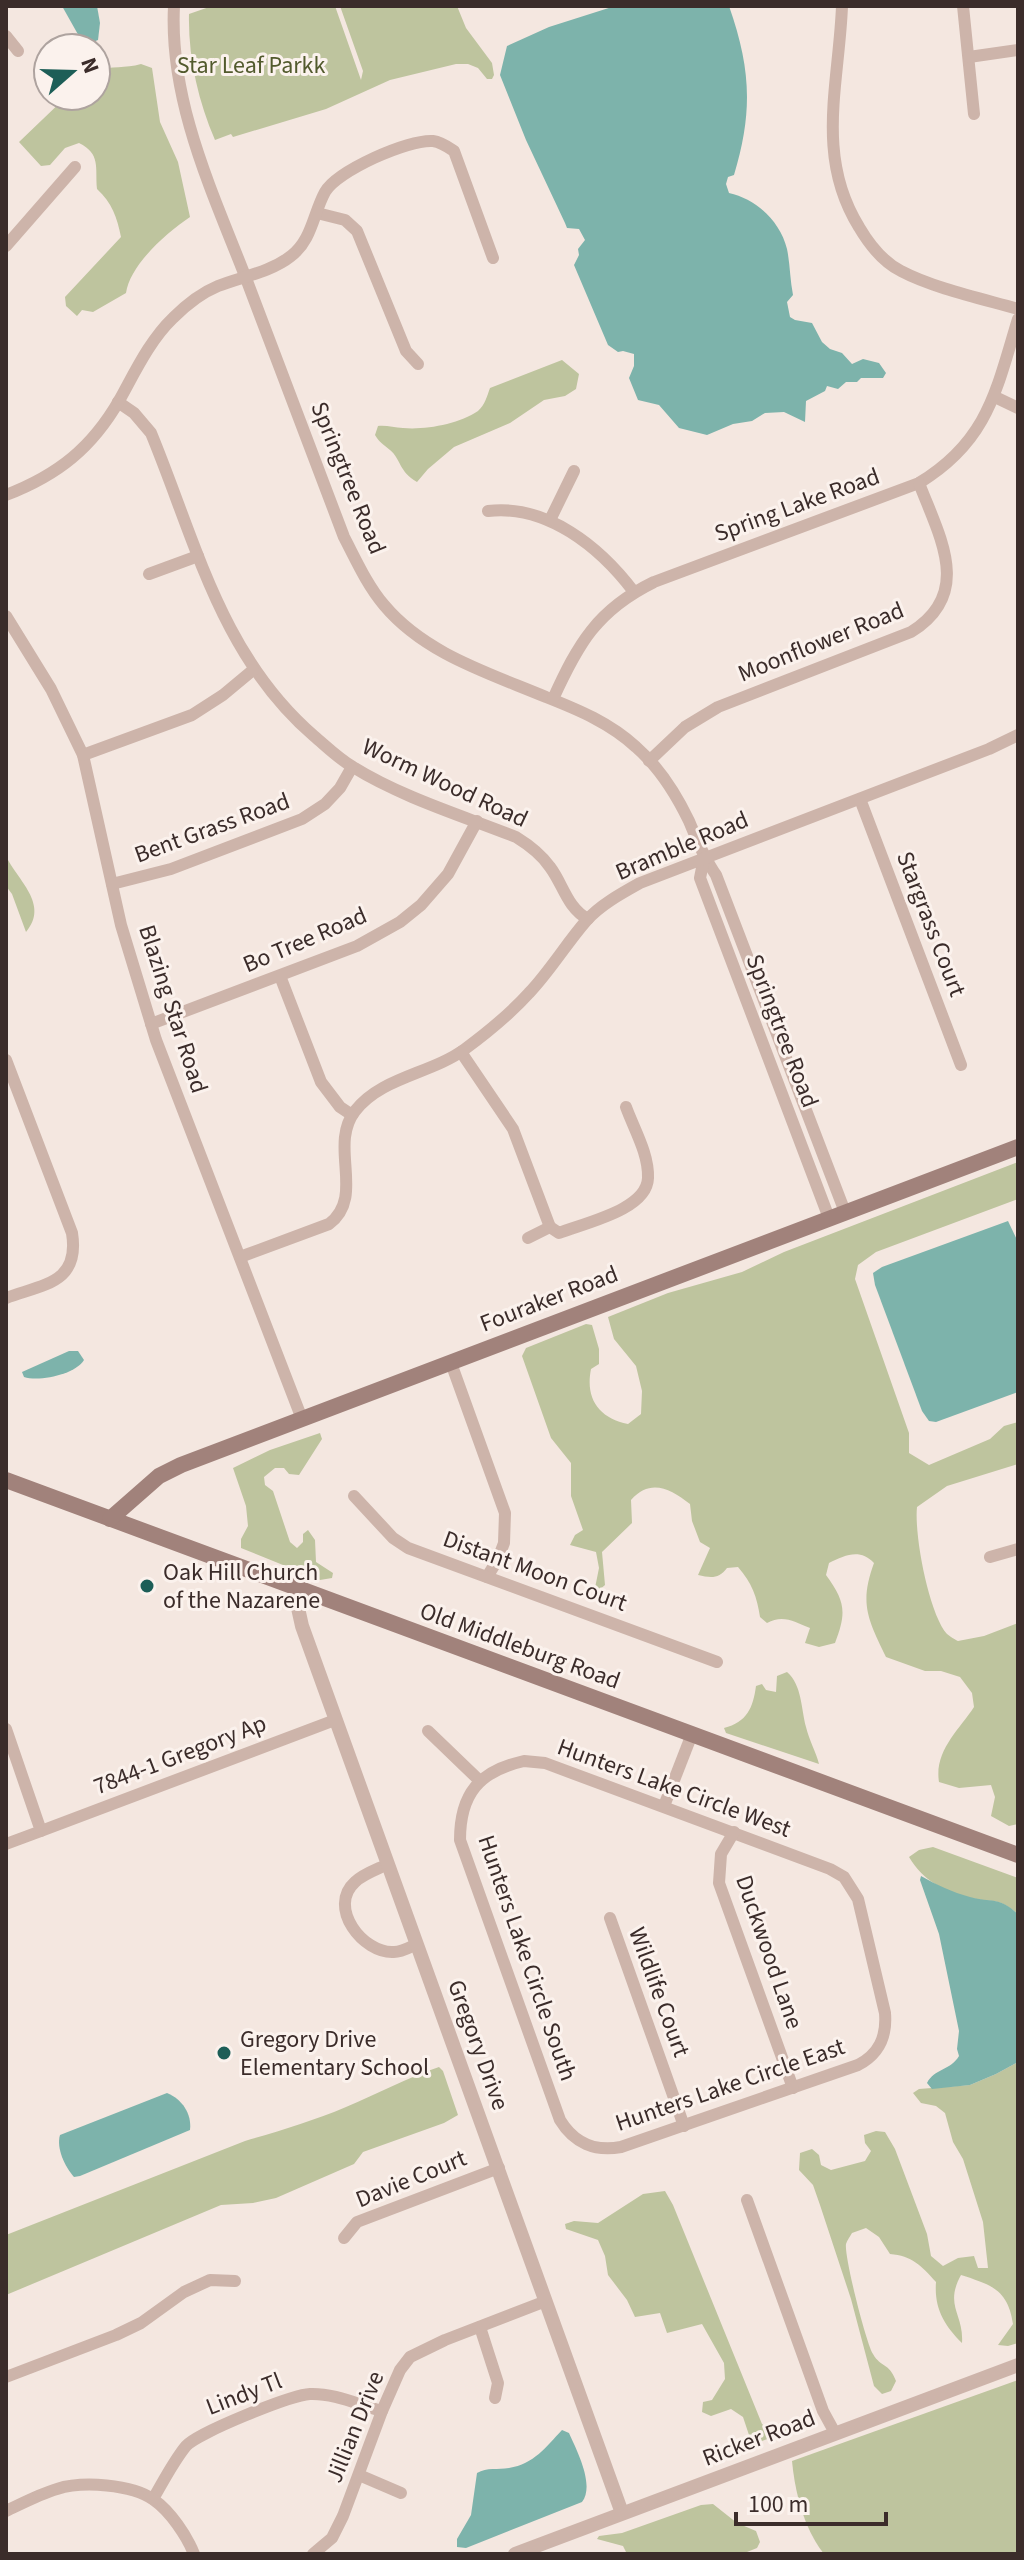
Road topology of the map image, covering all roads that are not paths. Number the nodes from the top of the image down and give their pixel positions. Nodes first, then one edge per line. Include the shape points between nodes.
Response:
1 (174, 6) edge
2 (842, 6) edge
3 (963, 6) edge
4 (6, 36) edge
5 (1018, 50) edge
6 (18, 51) dead end
7 (969, 57) junction
8 (974, 114) dead end
9 (75, 167) dead end
10 (317, 213) junction
11 (6, 246) edge
12 (493, 258) dead end
13 (245, 277) junction
14 (1018, 309) edge
15 (1018, 319) edge
16 (418, 364) dead end
17 (995, 397) junction
18 (118, 402) junction
19 (1018, 408) edge
20 (574, 471) dead end
21 (919, 483) junction
22 (6, 495) edge
23 (488, 511) dead end
24 (550, 520) junction
25 (198, 556) junction
26 (149, 574) dead end
27 (634, 592) junction
28 (6, 616) edge
29 (253, 670) junction
30 (553, 699) junction
31 (1018, 735) edge
32 (83, 755) junction
33 (649, 761) junction
34 (352, 767) junction
35 (860, 799) junction
36 (477, 821) junction
37 (704, 858) junction
38 (112, 884) junction
39 (588, 919) junction
40 (280, 976) junction
41 (151, 1024) junction
42 (461, 1052) junction
43 (6, 1060) edge
44 (961, 1065) dead end
45 (626, 1107) dead end
46 (352, 1115) junction
47 (1018, 1147) edge
48 (837, 1215) junction
49 (550, 1227) junction
50 (528, 1238) dead end
51 (240, 1257) junction
52 (6, 1298) edge
53 (451, 1363) junction
54 (302, 1419) junction
55 (6, 1480) edge
56 (354, 1496) dead end
57 (110, 1519) junction
58 (1018, 1549) edge
59 (990, 1557) dead end
60 (487, 1577) junction
61 (304, 1592) junction
62 (717, 1662) dead end
63 (335, 1720) junction
64 (6, 1729) edge
65 (428, 1731) dead end
66 (692, 1734) junction
67 (480, 1781) junction
68 (664, 1806) junction
69 (41, 1831) junction
70 (734, 1832) junction
71 (6, 1844) edge
72 (1018, 1855) edge
73 (388, 1864) junction
74 (610, 1918) dead end
75 (417, 1944) junction
76 (882, 2041) joint
77 (793, 2088) junction
78 (684, 2126) junction
79 (583, 2143) joint
80 (499, 2168) junction
81 (747, 2200) dead end
82 (344, 2238) dead end
83 (235, 2281) dead end
84 (546, 2301) junction
85 (480, 2327) junction
86 (1018, 2365) edge
87 (6, 2377) edge
88 (495, 2398) dead end
89 (382, 2411) junction
90 (830, 2435) junction
91 (359, 2475) junction
92 (401, 2493) dead end
93 (153, 2499) junction
94 (6, 2511) edge
95 (622, 2513) junction
96 (194, 2554) edge
97 (313, 2554) edge
98 (515, 2554) edge

1 - 13 street, Springtree Road via 175,59 185,110
2 - 14 street via 831,143 854,220 878,253 901,271
3 - 7 street
4 - 6 street
5 - 7 street
7 - 8 street
9 - 11 street
10 - 12 street via 326,192 347,170 423,141 440,143 454,151 461,164
10 - 13 street via 290,258
10 - 16 street via 345,220 357,231 406,351
13 - 18 street via 216,287 174,316
13 - 30 street, Springtree Road via 344,537 382,603 447,655
15 - 17 street, Spring Lake Road
17 - 19 street
17 - 21 street, Spring Lake Road via 965,445
18 - 22 street via 73,458 37,483
18 - 25 street, Worm Wood Road via 151,433
20 - 24 street
21 - 27 street, Spring Lake Road
21 - 33 street, Moonflower Road via 949,572 942,598 926,621 911,632 718,707 685,727
23 - 24 street via 509,509
24 - 27 street via 598,553
25 - 26 street
25 - 29 street, Worm Wood Road via 220,613
27 - 30 street, Spring Lake Road via 590,629
28 - 32 street, Blazing Star Road via 62,708
29 - 32 street via 192,715
29 - 34 street, Worm Wood Road via 299,723
30 - 33 street, Springtree Road via 614,730
31 - 35 street, Bramble Road
32 - 38 street, Blazing Star Road
33 - 37 street, Springtree Road via 676,796
34 - 36 street, Worm Wood Road
34 - 38 street, Bent Grass Road via 325,804 302,819 171,869
35 - 37 street, Bramble Road
35 - 44 street, Stargrass Court
36 - 39 street, Worm Wood Road via 539,853 567,899
36 - 40 street, Bo Tree Road via 448,874 400,922 357,946
37 - 39 street, Bramble Road via 640,883
37 - 48 street, Springtree Road via 716,875
38 - 41 street, Blazing Star Road
39 - 42 street, Bramble Road via 531,991
40 - 41 street, Bo Tree Road
40 - 46 street via 321,1082
41 - 51 street, Blazing Star Road
42 - 46 street, Bramble Road via 379,1090
42 - 49 street via 513,1129
43 - 52 street via 72,1233 73,1261 53,1281
45 - 49 street via 645,1157 644,1194 627,1207 559,1233
46 - 51 street via 343,1140 347,1201 337,1218
47 - 48 main road, Fouraker Road
48 - 53 main road, Fouraker Road
49 - 50 street
51 - 54 street, Blazing Star Road
53 - 54 main road, Fouraker Road
53 - 60 street via 505,1513 504,1543
54 - 57 main road, Fouraker Road via 159,1476
55 - 57 main road, Old Middleburg Road
56 - 60 street, Distant Moon Court via 402,1544
57 - 61 main road, Old Middleburg Road
58 - 59 street
60 - 62 street, Distant Moon Court
61 - 63 street, Gregory Drive via 298,1608 302,1626
61 - 66 main road, Old Middleburg Road
63 - 69 street, 7844-1 Gregory Ap
63 - 73 street, Gregory Drive
64 - 69 street
65 - 67 street
66 - 68 street
66 - 72 main road, Old Middleburg Road
67 - 68 street, Hunters Lake Circle West via 505,1765 535,1761
67 - 79 street, Hunters Lake Circle South via 463,1807 462,1848 560,2120
68 - 70 street, Hunters Lake Circle West
69 - 71 street, 7844-1 Gregory Ap
70 - 76 street, Hunters Lake Circle West via 830,1869 851,1884 885,2013
70 - 77 street, Duckwood Lane via 721,1854 719,1883
73 - 75 street, Gregory Drive
73 - 75 street via 354,1882 345,1912 354,1932 382,1951
74 - 78 street, Wildlife Court
75 - 80 street, Gregory Drive
76 - 77 street, Hunters Lake Circle East via 866,2061
77 - 78 street, Hunters Lake Circle East
78 - 79 street, Hunters Lake Circle East via 608,2149
80 - 82 street, Davie Court via 357,2222
80 - 84 street, Gregory Drive
81 - 90 street
83 - 87 street via 210,2280 116,2335
84 - 85 street, Jillian Drive
84 - 95 street, Gregory Drive
85 - 88 street via 498,2383
85 - 89 street, Jillian Drive via 410,2357
86 - 90 street, Ricker Road
89 - 91 street, Jillian Drive
89 - 93 street, Lindy Tl via 308,2394 215,2427 185,2447
90 - 95 street, Ricker Road
91 - 92 street
91 - 97 street, Jillian Drive via 332,2538
93 - 94 street via 99,2484 78,2485
93 - 96 street
95 - 98 street, Ricker Road

